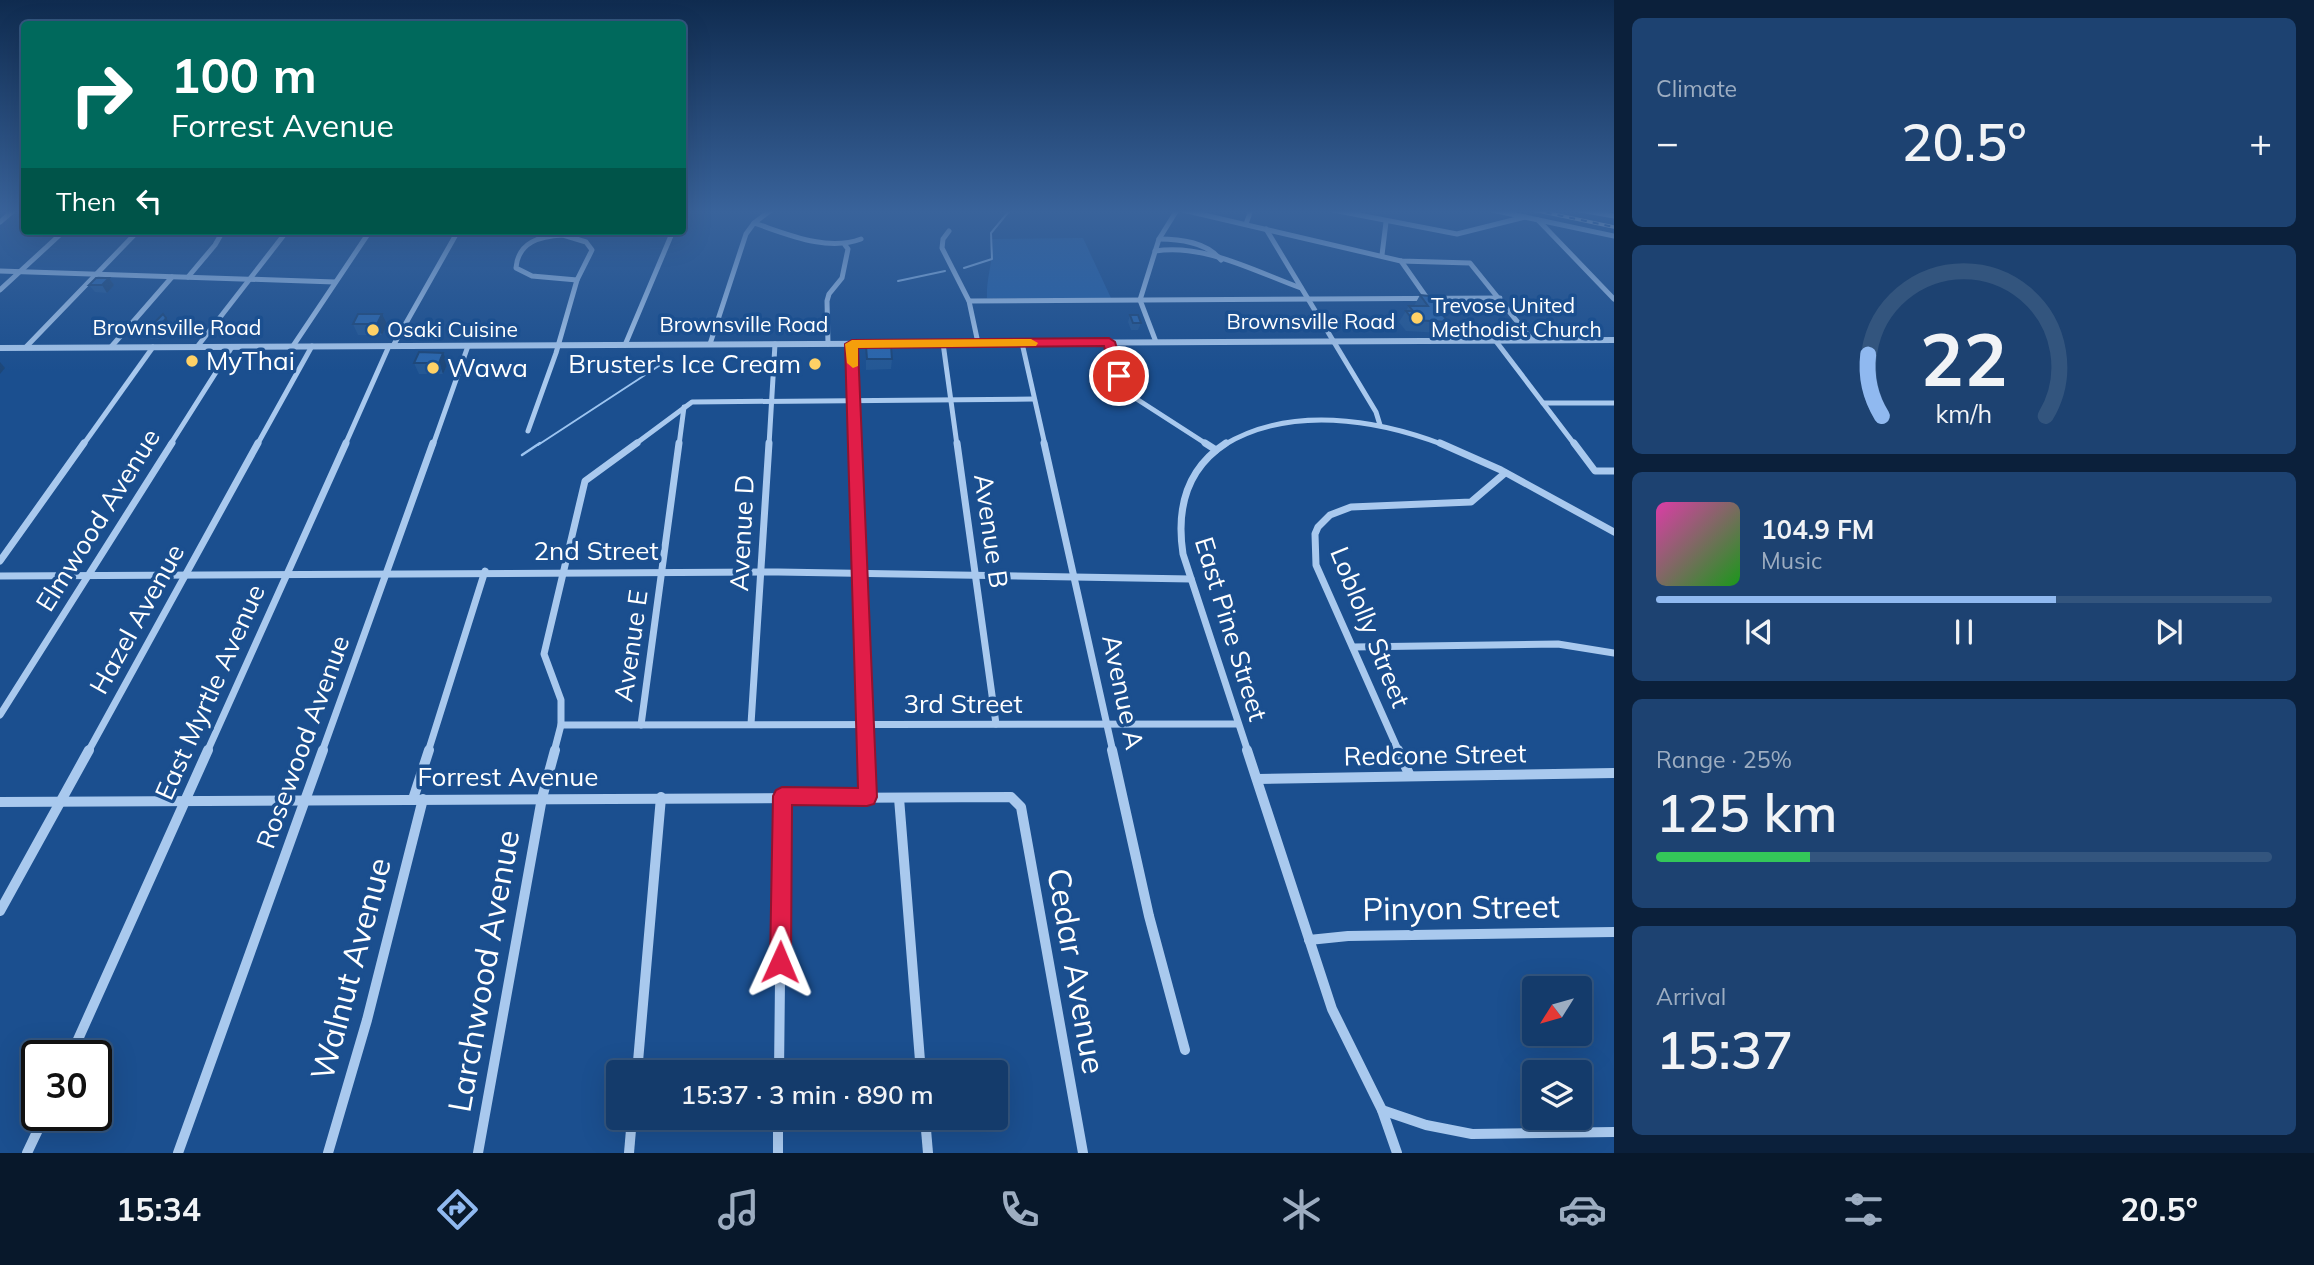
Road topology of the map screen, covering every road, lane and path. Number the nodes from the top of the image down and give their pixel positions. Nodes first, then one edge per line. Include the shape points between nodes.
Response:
1 (29, 264) edge
2 (106, 264) edge
3 (199, 264) edge
4 (262, 264) edge
5 (347, 264) edge
6 (439, 264) edge
7 (516, 264) edge
8 (585, 264) edge
9 (659, 264) edge
10 (737, 264) edge
11 (845, 264) edge
12 (950, 264) edge
13 (1151, 264) edge
14 (1233, 264) edge
15 (1287, 264) edge
16 (1403, 264) edge
17 (1471, 264) edge
18 (1580, 264) edge
19 (0, 271) edge
20 (20, 272) junction
21 (96, 274) junction
22 (172, 277) junction
23 (188, 277) junction
24 (249, 280) junction
25 (577, 280) junction
26 (335, 282) junction
27 (1301, 288) junction
28 (0, 290) edge
29 (1500, 298) junction
30 (1307, 299) junction
31 (1427, 299) junction
32 (1614, 299) edge
33 (1140, 300) junction
34 (969, 301) junction
35 (1457, 340) junction
36 (1532, 340) junction
37 (1614, 340) edge
38 (1334, 341) junction
39 (1495, 341) junction
40 (1109, 342) junction
41 (1156, 342) junction
42 (943, 343) junction
43 (978, 343) junction
44 (1022, 343) junction
45 (710, 344) junction
46 (775, 344) junction
47 (828, 344) junction
48 (852, 344) junction
49 (558, 345) junction
50 (625, 345) junction
51 (293, 346) junction
52 (312, 346) junction
53 (391, 346) junction
54 (468, 346) junction
55 (111, 347) junction
56 (153, 347) junction
57 (197, 347) junction
58 (232, 347) junction
59 (0, 348) edge
60 (26, 348) junction
61 (951, 399) junction
62 (1034, 399) junction
63 (855, 400) junction
64 (771, 402) junction
65 (1543, 403) junction
66 (1614, 403) edge
67 (684, 407) junction
68 (1380, 425) junction
69 (528, 431) dead end
70 (1216, 450) junction
71 (1614, 471) edge
72 (1505, 472) junction
73 (1614, 532) edge
74 (0, 561) edge
75 (485, 572) junction
76 (564, 572) junction
77 (662, 572) junction
78 (761, 572) junction
79 (288, 573) junction
80 (386, 573) junction
81 (860, 573) junction
82 (186, 574) junction
83 (89, 575) junction
84 (976, 575) junction
85 (0, 576) edge
86 (1075, 576) junction
87 (1191, 579) junction
88 (1353, 647) junction
89 (1614, 653) edge
90 (0, 715) edge
91 (641, 724) junction
92 (751, 724) junction
93 (996, 724) junction
94 (1238, 724) junction
95 (561, 725) junction
96 (866, 725) junction
97 (1109, 725) junction
98 (1614, 773) edge
99 (1410, 776) junction
100 (1257, 779) junction
101 (782, 796) junction
102 (661, 797) junction
103 (867, 797) junction
104 (542, 798) junction
105 (899, 798) junction
106 (418, 799) junction
107 (1016, 799) joint
108 (304, 800) junction
109 (186, 801) junction
110 (0, 802) edge
111 (61, 802) junction
112 (0, 911) edge
113 (1614, 932) edge
114 (1309, 940) junction
115 (78, 1040) edge
116 (1185, 1050) dead end
117 (638, 1060) edge
118 (779, 1060) edge
119 (921, 1060) edge
120 (1382, 1110) junction
121 (631, 1130) edge
122 (778, 1130) edge
123 (926, 1130) edge
124 (37, 1131) edge
125 (1614, 1132) edge
126 (27, 1153) edge
127 (178, 1153) edge
128 (328, 1153) edge
129 (478, 1153) edge
130 (629, 1153) edge
131 (778, 1153) edge
132 (928, 1153) edge
133 (1083, 1153) edge
134 (1397, 1153) edge

1 - 20 street
2 - 21 street
3 - 23 street
4 - 24 street
5 - 26 street
6 - 53 street, East Myrtle Avenue
7 - 25 street via 527,275
8 - 25 street
9 - 50 street
10 - 45 street
11 - 47 street via 842,278 827,301
12 - 34 street
13 - 33 street
14 - 27 street
15 - 27 street
16 - 31 street
17 - 29 street
18 - 32 street
19 - 20 street
20 - 21 street
20 - 28 street
21 - 22 street
21 - 60 street
22 - 23 street
22 - 55 street
23 - 24 street
24 - 26 street
24 - 57 street
25 - 49 street
26 - 51 street
27 - 30 street
29 - 31 street
29 - 36 street
30 - 31 street
30 - 33 street
30 - 38 street
31 - 35 street
33 - 34 street
33 - 41 street
34 - 43 street
35 - 38 street, Brownsville Road
35 - 39 street, Brownsville Road
36 - 37 street, Brownsville Road
36 - 39 street, Brownsville Road
38 - 41 street, Brownsville Road
38 - 68 street
39 - 65 street
40 - 41 street, Brownsville Road
40 - 44 street, Brownsville Road
40 - 70 street via 1119,376 1132,396
42 - 43 street, Brownsville Road
42 - 48 street, Brownsville Road
42 - 61 street, Avenue B
43 - 44 street, Brownsville Road
44 - 62 street, Avenue A
45 - 46 street, Brownsville Road
45 - 50 street, Brownsville Road
46 - 47 street, Brownsville Road
46 - 64 street, Avenue D
47 - 48 street, Brownsville Road
48 - 63 street
49 - 50 street, Brownsville Road
49 - 54 street, Brownsville Road
49 - 69 street
51 - 52 street, Brownsville Road
51 - 58 street, Brownsville Road
52 - 53 street, Brownsville Road
52 - 82 street, Hazel Avenue
53 - 54 street, Brownsville Road
53 - 79 street, East Myrtle Avenue
54 - 80 street, Rosewood Avenue
55 - 56 street, Brownsville Road
55 - 60 street, Brownsville Road
56 - 57 street, Brownsville Road
56 - 74 street
57 - 58 street, Brownsville Road
58 - 83 street, Elmwood Avenue
59 - 60 street, Brownsville Road
61 - 62 street
61 - 63 street
61 - 84 street, Avenue B
62 - 86 street, Avenue A
63 - 64 street
63 - 81 street
64 - 67 street via 697,401
64 - 78 street, Avenue D
65 - 66 street
65 - 71 street via 1595,471
67 - 76 street via 585,481
67 - 77 street, Avenue E
68 - 70 street, East Pine Street via 1330,419 1285,422 1246,432
68 - 72 street, East Pine Street via 1451,446
70 - 87 street, East Pine Street via 1195,471 1181,504 1180,538
72 - 73 street, East Pine Street
72 - 88 street, Loblolly Street via 1471,502 1351,507 1321,522 1314,537 1316,565
75 - 76 street, 2nd Street
75 - 80 street, 2nd Street
75 - 106 street, Walnut Avenue
76 - 77 street, 2nd Street
76 - 95 street via 544,654 561,700
77 - 78 street, 2nd Street
77 - 91 street, Avenue E
78 - 81 street, 2nd Street
78 - 92 street, Avenue D
79 - 80 street, 2nd Street
79 - 82 street, 2nd Street
79 - 109 street, East Myrtle Avenue
80 - 108 street, Rosewood Avenue
81 - 84 street, 2nd Street
81 - 96 street
82 - 83 street, 2nd Street
82 - 111 street, Hazel Avenue
83 - 85 street, 2nd Street
83 - 90 street, Elmwood Avenue
84 - 86 street, 2nd Street
84 - 93 street, Avenue B
86 - 87 street, 2nd Street
86 - 97 street, Avenue A
87 - 94 street, East Pine Street
88 - 89 street via 1558,644
88 - 99 street, Loblolly Street
91 - 92 street, 3rd Street
91 - 95 street, 3rd Street
92 - 96 street, 3rd Street
93 - 96 street, 3rd Street
93 - 97 street, 3rd Street
94 - 97 street, 3rd Street
94 - 100 street, East Pine Street
95 - 104 street, Larchwood Avenue
96 - 103 street
97 - 116 street, Avenue A via 1149,916
98 - 99 street, Redcone Street
99 - 100 street, Redcone Street
100 - 114 street, East Pine Street
101 - 102 street, Forrest Avenue
101 - 103 street, Forrest Avenue
101 - 118 street
102 - 104 street, Forrest Avenue
102 - 117 street
103 - 105 street, Forrest Avenue
104 - 106 street, Forrest Avenue
104 - 129 street, Larchwood Avenue
105 - 107 street, Forrest Avenue
105 - 119 street
106 - 108 street, Forrest Avenue
106 - 128 street, Walnut Avenue via 367,1020
107 - 133 street, Cedar Avenue
108 - 109 street, Forrest Avenue
108 - 127 street, Rosewood Avenue
109 - 111 street, Forrest Avenue
109 - 115 street, East Myrtle Avenue
110 - 111 street, Forrest Avenue
111 - 112 street, Hazel Avenue
113 - 114 street, Pinyon Street
114 - 120 street, East Pine Street via 1343,1034
120 - 125 street via 1472,1134
120 - 134 street, East Pine Street
121 - 130 street
122 - 131 street
123 - 132 street
124 - 126 street

